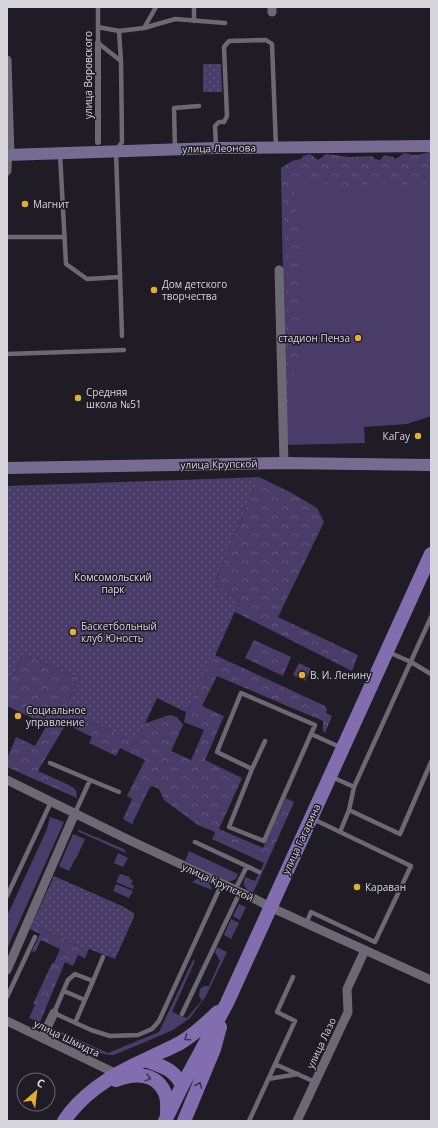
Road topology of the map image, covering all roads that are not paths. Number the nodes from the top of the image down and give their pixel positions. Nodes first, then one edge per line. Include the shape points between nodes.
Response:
1 (98, 7) edge
2 (156, 7) edge
3 (194, 7) edge
4 (194, 21) junction
5 (225, 23) dead end
6 (98, 27) junction
7 (144, 28) junction
8 (119, 31) junction
9 (98, 43) junction
10 (7, 60) edge
11 (121, 61) junction
12 (8, 82) edge
13 (198, 106) dead end
14 (98, 142) dead end
15 (431, 146) edge
16 (276, 147) junction
17 (216, 148) junction
18 (175, 149) junction
19 (116, 151) junction
20 (60, 152) junction
21 (9, 155) edge
22 (7, 174) edge
23 (7, 237) edge
24 (65, 237) junction
25 (279, 270) dead end
26 (120, 277) junction
27 (122, 336) dead end
28 (124, 350) dead end
29 (7, 354) edge
30 (284, 463) junction
31 (431, 465) edge
32 (7, 468) edge
33 (431, 554) edge
34 (431, 617) edge
35 (387, 651) junction
36 (411, 662) junction
37 (431, 674) edge
38 (311, 734) junction
39 (265, 741) dead end
40 (344, 748) junction
41 (50, 762) dead end
42 (431, 762) edge
43 (252, 769) junction
44 (331, 776) junction
45 (7, 780) edge
46 (90, 780) junction
47 (354, 787) junction
48 (119, 792) dead end
49 (52, 801) junction
50 (349, 810) junction
51 (75, 813) junction
52 (311, 819) junction
53 (340, 832) junction
54 (195, 842) dead end
55 (247, 866) junction
56 (259, 872) dead end
57 (222, 883) junction
58 (238, 891) junction
59 (7, 896) edge
60 (270, 908) junction
61 (306, 924) junction
62 (35, 937) dead end
63 (365, 950) junction
64 (103, 957) dead end
65 (7, 970) edge
66 (293, 977) dead end
67 (431, 980) edge
68 (94, 981) junction
69 (64, 990) junction
70 (7, 997) edge
71 (85, 1000) junction
72 (227, 1003) junction
73 (54, 1013) junction
74 (182, 1014) dead end
75 (7, 1021) edge
76 (75, 1023) junction
77 (42, 1038) junction
78 (145, 1060) junction
79 (275, 1064) junction
80 (117, 1074) junction
81 (298, 1074) junction
82 (268, 1079) junction
83 (315, 1082) junction
84 (182, 1086) junction
85 (97, 1087) junction
86 (166, 1118) edge
87 (64, 1121) edge
88 (184, 1121) edge
89 (250, 1121) edge
90 (297, 1121) edge

1 - 6 lane, улица Воровского
2 - 7 lane
3 - 4 lane
4 - 5 lane
4 - 7 lane via 175,19
6 - 8 lane
6 - 9 lane, улица Воровского
7 - 8 lane
8 - 11 lane
9 - 11 lane
9 - 14 street, улица Воровского
10 - 12 street
11 - 19 lane via 122,142
12 - 21 street
13 - 18 lane via 174,108
15 - 16 main road, улица Леонова
16 - 17 main road, улица Леонова
16 - 17 lane via 272,44 266,40 230,42 224,47 227,116 224,122 219,122 215,126
17 - 18 main road, улица Леонова
18 - 19 main road, улица Леонова
19 - 20 main road, улица Леонова
19 - 26 lane
20 - 21 main road, улица Леонова
20 - 24 lane
21 - 22 lane
23 - 24 lane
24 - 26 lane via 66,264 87,279
25 - 30 street
26 - 27 lane
28 - 29 lane
30 - 31 main road, улица Крупской
30 - 32 main road, улица Крупской
33 - 35 main road, улица Гагарина
34 - 36 lane
35 - 36 lane
35 - 40 main road, улица Гагарина
36 - 37 lane
36 - 47 lane
38 - 40 lane
38 - 43 lane via 315,725 241,693 217,752
38 - 43 lane via 264,841 229,826
39 - 43 lane
40 - 44 main road, улица Гагарина
41 - 46 lane
42 - 50 lane via 400,834
44 - 47 lane
44 - 52 main road, улица Гагарина
45 - 49 street, улица Крупской
46 - 48 lane
46 - 51 lane
47 - 50 lane
49 - 51 street, улица Крупской
49 - 59 lane
50 - 53 lane
51 - 57 street, улица Крупской
51 - 65 street
52 - 53 lane
52 - 60 main road, улица Гагарина
53 - 61 lane via 411,866 375,942 311,912
54 - 55 lane
55 - 56 lane
55 - 58 lane
57 - 58 street, улица Крупской
57 - 76 lane via 159,1021 152,1029 138,1035 110,1036
58 - 60 street, улица Крупской
58 - 74 lane
60 - 61 street, улица Крупской
60 - 72 main road, улица Гагарина
61 - 63 street, улица Крупской
62 - 70 lane
63 - 67 street, улица Крупской
63 - 83 street, улица Лазо via 347,989 348,1012
64 - 68 lane
66 - 79 lane via 277,1012 295,1021
68 - 69 lane via 75,974 68,980
68 - 71 lane
69 - 71 lane
69 - 73 lane
71 - 76 lane
72 -> 78 main road via 182,1042
72 - 84 main road, улица Гагарина
88 -> 72 main road via 214,1049
73 - 76 lane
73 - 77 street
75 - 77 street, улица Шмидта
77 - 80 street, улица Шмидта
78 - 80 main road
78 - 84 main road via 171,1072
79 - 81 lane
79 - 82 lane
80 - 85 main road
81 - 82 lane
81 - 83 lane
82 - 89 lane
83 - 90 street, улица Лазо
84 - 86 main road, улица Гагарина
85 -> 86 main road via 123,1077 148,1076 165,1093
85 - 87 main road

